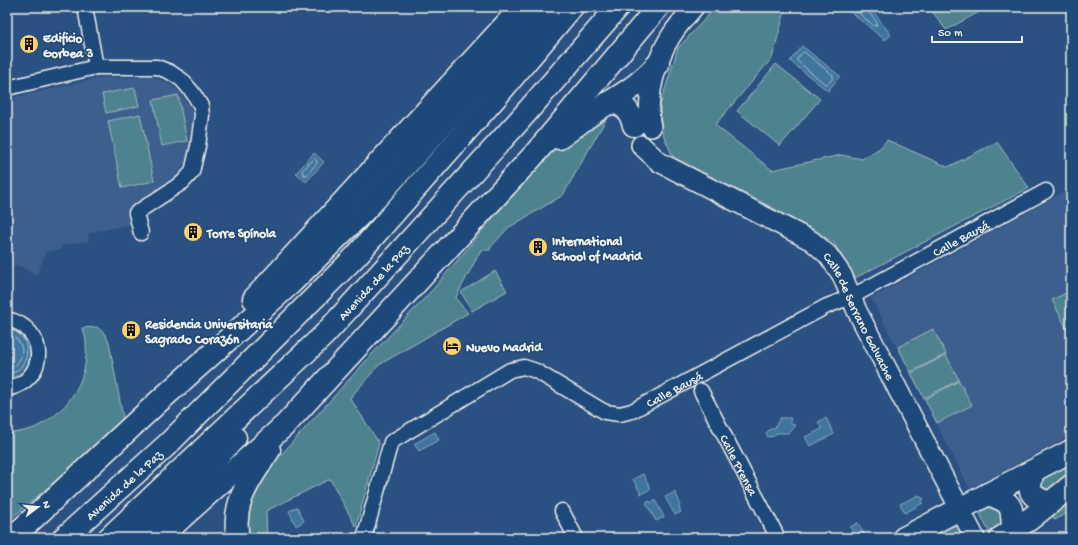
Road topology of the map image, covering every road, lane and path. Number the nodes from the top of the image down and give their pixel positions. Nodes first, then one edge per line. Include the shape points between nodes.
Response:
1 (85, 7) edge
2 (522, 7) edge
3 (549, 7) edge
4 (572, 7) edge
5 (618, 7) edge
6 (658, 7) edge
7 (694, 7) edge
8 (681, 23) junction
9 (658, 64) junction
10 (96, 67) junction
11 (640, 82) junction
12 (7, 88) edge
13 (610, 104) junction
14 (643, 132) junction
15 (534, 156) junction
16 (1046, 191) dead end
17 (141, 233) dead end
18 (851, 297) junction
19 (7, 319) edge
20 (324, 335) junction
21 (7, 389) edge
22 (701, 391) dead end
23 (157, 403) junction
24 (286, 424) junction
25 (1071, 451) edge
26 (1033, 471) junction
27 (1071, 486) edge
28 (988, 494) junction
29 (1049, 503) junction
30 (960, 508) junction
31 (562, 511) dead end
32 (1007, 534) edge
33 (917, 535) edge
34 (12, 538) edge
35 (64, 538) edge
36 (109, 538) edge
37 (139, 538) edge
38 (159, 538) edge
39 (238, 538) edge
40 (364, 538) edge
41 (576, 538) edge
42 (778, 538) edge
43 (975, 538) edge

1 - 10 street
2 - 23 main road
3 - 23 main road via 366,209 291,283
4 - 35 main road, Avenida de la Paz via 496,98 356,256 168,444
5 - 20 main road, Avenida de la Paz via 518,122
6 - 15 main road
7 - 8 street
8 - 9 street via 667,43
8 - 11 street via 650,55
9 - 11 main road
9 - 14 street via 650,114
10 - 12 street
10 - 17 street via 157,67 182,80 201,106 198,146 192,172 183,182 136,213
11 - 13 main road
11 - 14 street
13 - 14 main road via 622,104
13 - 15 main road via 599,109
14 - 18 street, Calle de Serrano Galvache via 659,162 812,241 828,255 842,275
15 - 24 main road
16 - 18 street, Calle Bausá
18 - 30 street, Calle de Serrano Galvache
18 - 40 street, Calle Bausá via 827,306 632,411 620,414 605,412 524,366 510,370 391,442
19 - 21 street via 17,321 34,336 38,347 38,359 35,370 28,379 19,386
20 - 36 main road, Avenida de la Paz
20 - 37 main road via 261,411
22 - 42 street, Calle Prensa
23 - 34 main road
24 - 38 main road
24 - 39 main road via 242,493 237,512
25 - 26 main road
26 - 28 main road
26 - 29 main road via 1029,487 1035,498
27 - 29 main road
28 - 30 main road
28 - 32 main road via 1004,500 1012,510
29 - 32 main road
30 - 33 main road
30 - 43 street, Calle de Serrano Galvache
31 - 41 street

